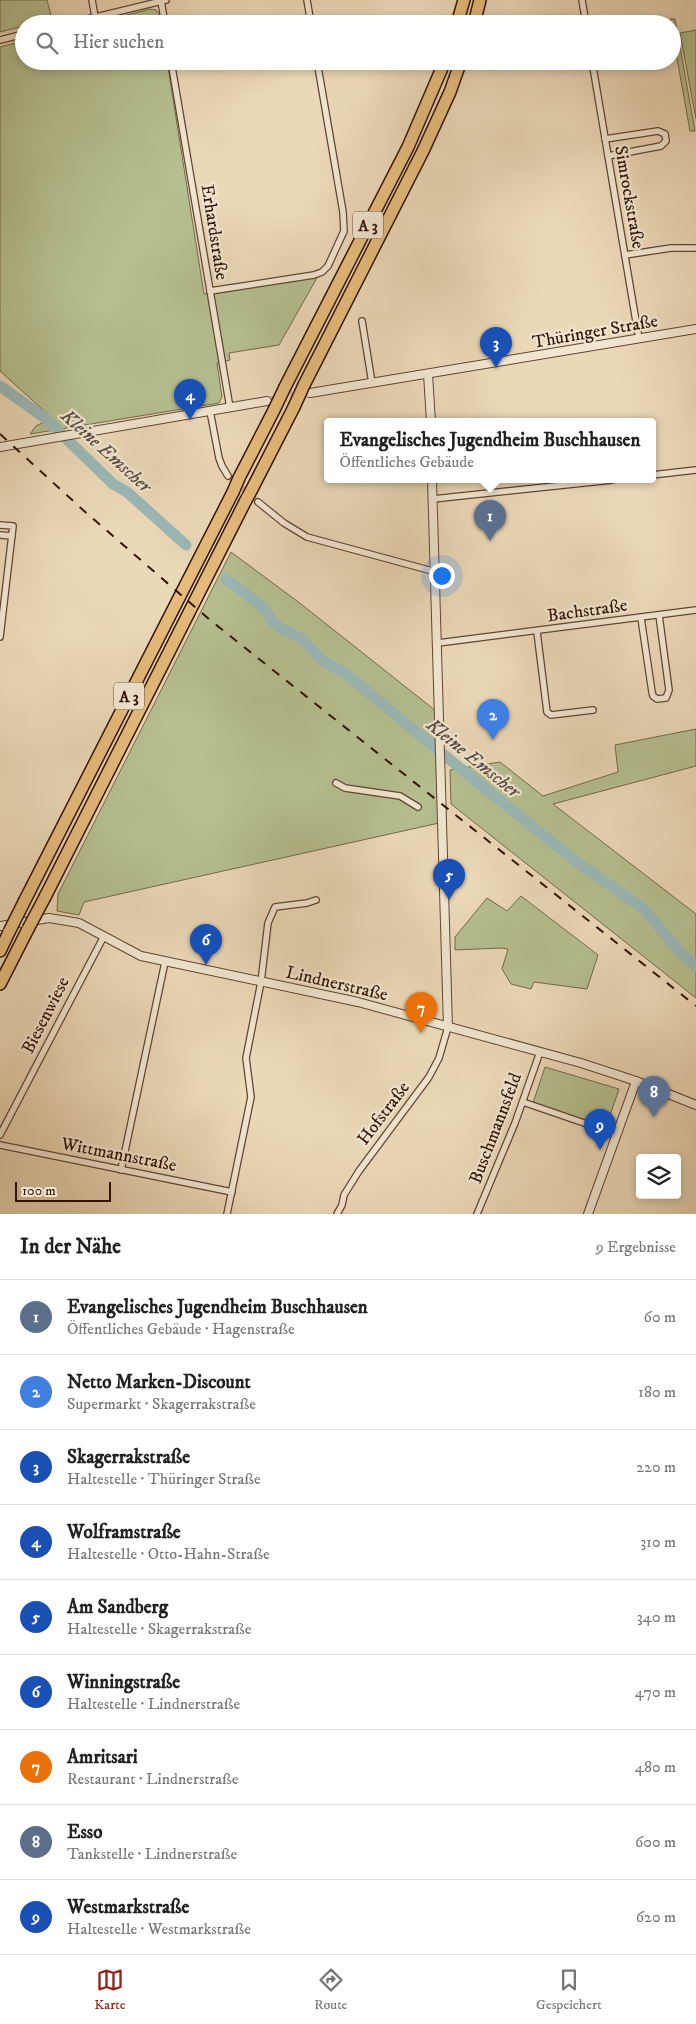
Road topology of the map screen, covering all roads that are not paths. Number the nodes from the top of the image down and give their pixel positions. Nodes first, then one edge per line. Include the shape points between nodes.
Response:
1 (92, 0) edge
2 (307, 0) edge
3 (464, 0) edge
4 (480, 0) edge
5 (582, 0) edge
6 (164, 1) edge
7 (95, 15) edge
8 (104, 15) edge
9 (165, 15) edge
10 (310, 15) edge
11 (460, 15) edge
12 (476, 15) edge
13 (584, 15) edge
14 (15, 36) edge
15 (0, 40) edge
16 (173, 70) edge
17 (319, 70) edge
18 (441, 70) edge
19 (458, 70) edge
20 (594, 70) edge
21 (605, 139) junction
22 (608, 156) junction
23 (696, 248) edge
24 (624, 255) junction
25 (210, 291) junction
26 (362, 321) dead end
27 (696, 329) edge
28 (639, 338) junction
29 (428, 374) junction
30 (372, 383) junction
31 (307, 389) junction
32 (271, 406) junction
33 (230, 408) junction
34 (210, 411) junction
35 (430, 418) edge
36 (0, 447) edge
37 (696, 470) edge
38 (656, 475) edge
39 (234, 477) junction
40 (432, 483) edge
41 (585, 483) edge
42 (433, 500) junction
43 (258, 502) tunnel mouth
44 (0, 525) edge
45 (0, 535) edge
46 (12, 536) junction
47 (436, 572) junction
48 (696, 610) edge
49 (659, 615) junction
50 (642, 618) junction
51 (537, 632) junction
52 (0, 637) edge
53 (438, 644) junction
54 (592, 710) dead end
55 (336, 783) dead end
56 (418, 807) dead end
57 (316, 900) dead end
58 (5, 930) edge
59 (104, 936) junction
60 (0, 950) edge
61 (164, 962) junction
62 (262, 982) junction
63 (0, 984) edge
64 (448, 1028) junction
65 (540, 1052) junction
66 (636, 1081) junction
67 (523, 1102) junction
68 (696, 1105) edge
69 (616, 1134) junction
70 (0, 1135) edge
71 (0, 1145) edge
72 (121, 1170) junction
73 (232, 1192) junction
74 (227, 1214) edge
75 (337, 1214) edge
76 (477, 1214) edge
77 (588, 1214) edge

1 - 7 street
2 - 10 street
3 - 11 highway
4 - 12 highway
5 - 13 street
6 - 8 street
6 - 9 street
14 - 15 street
16 - 25 street, Erhardstraße
17 - 25 street via 344,231 328,266 314,275
18 - 32 highway, A 3, bridge via 408,147 286,387
19 - 31 highway, A 3 via 423,151
20 - 21 street, Simrockstraße
21 - 22 street, Simrockstraße
21 - 22 street via 658,131 666,138 661,146
22 - 24 street, Simrockstraße
23 - 24 street
24 - 28 street, Simrockstraße
25 - 33 street, Erhardstraße
26 - 30 street
27 - 28 street, Thüringer Straße
28 - 29 street, Thüringer Straße
29 - 30 street, Thüringer Straße
29 - 35 street
30 - 31 street, Thüringer Straße
31 - 63 highway, A 3, bridge via 294,407 246,500
32 - 33 street
32 - 39 highway, A 3
33 - 34 street
34 - 36 street
34 - 39 street via 219,458 222,466
37 - 38 street
39 - 58 highway, A 3, bridge via 232,492 25,900
40 - 42 street
41 - 42 street
42 - 47 street
43 - 47 street via 307,537
44 - 46 street via 13,526
45 - 46 street
46 - 52 street
47 - 53 street
48 - 49 street, Bachstraße
49 - 50 street, Bachstraße
49 - 50 street, Bachstraße via 669,690 666,698 657,700 652,692
50 - 51 street, Bachstraße
51 - 53 street, Bachstraße
51 - 54 street, Bachstraße via 547,712 551,715
53 - 64 street
55 - 56 street via 345,788 400,796
57 - 62 street via 279,905 272,910
58 - 59 street, Lindnerstraße via 43,919 56,919 80,923
58 - 60 highway, A 3
59 - 61 street, Lindnerstraße via 137,955
59 - 70 street, Biesenwiese
61 - 62 street, Lindnerstraße
61 - 72 street
62 - 64 street, Lindnerstraße via 358,1002
62 - 73 street via 246,1058 251,1098
64 - 65 street, Lindnerstraße
64 - 75 street, Hofstraße via 429,1077 360,1171 344,1195
65 - 66 street, Lindnerstraße
65 - 67 street, Buschmannsfeld
66 - 68 street, Lindnerstraße
66 - 69 street
67 - 69 street
67 - 76 street, Buschmannsfeld
69 - 77 street
71 - 72 street, Wittmannstraße
72 - 73 street, Wittmannstraße
73 - 74 street

